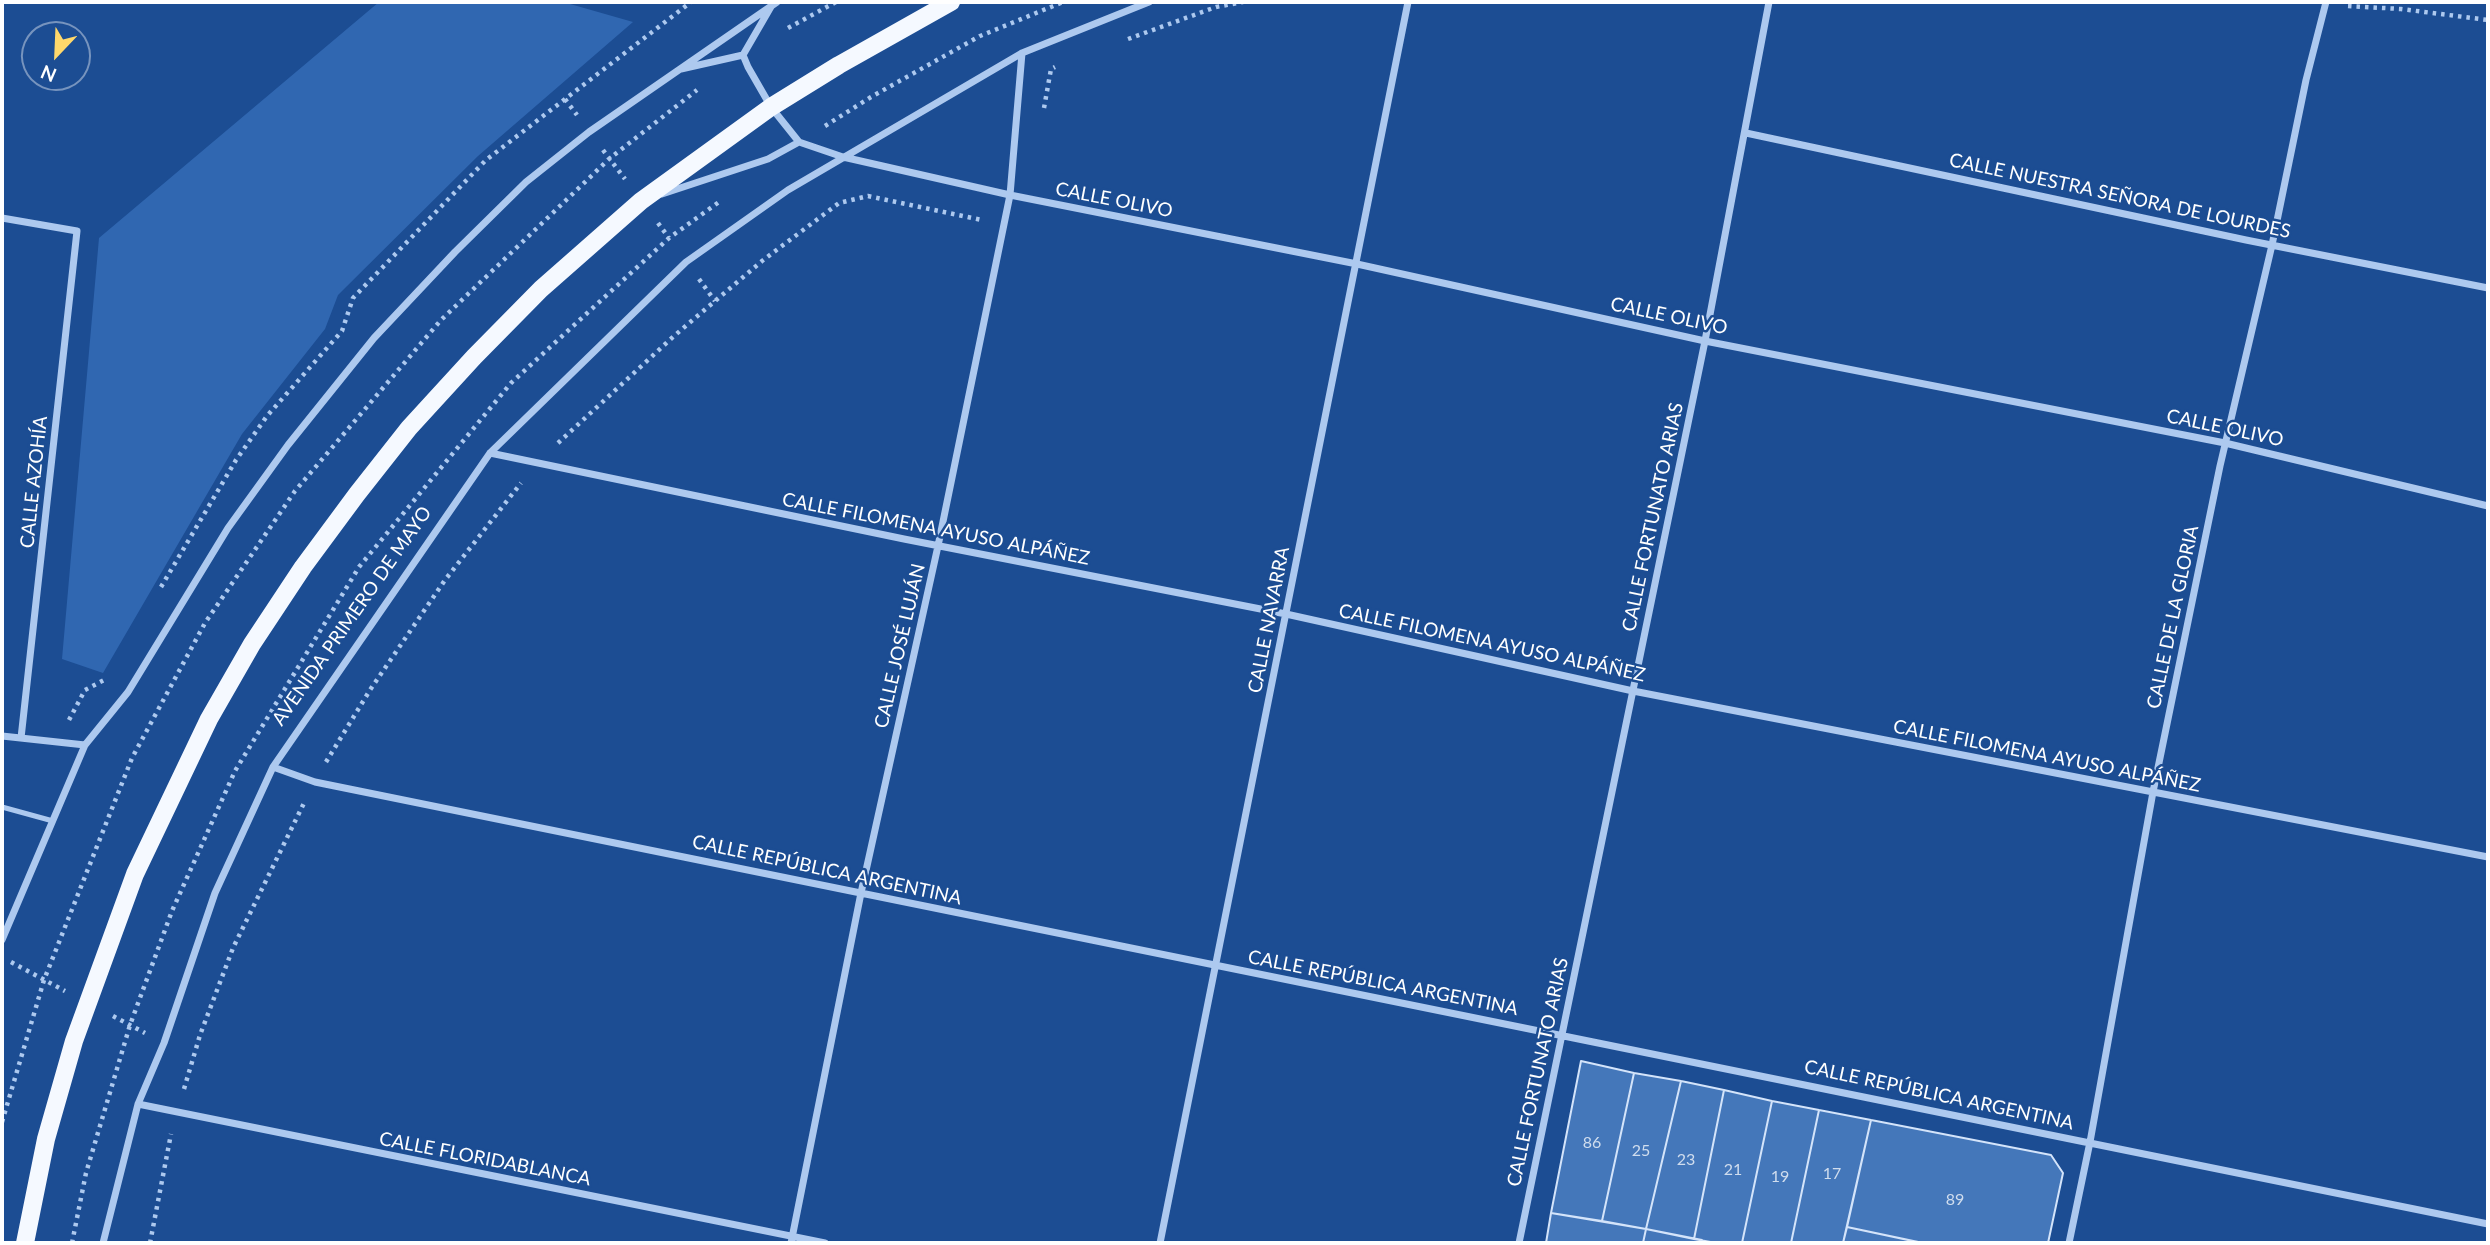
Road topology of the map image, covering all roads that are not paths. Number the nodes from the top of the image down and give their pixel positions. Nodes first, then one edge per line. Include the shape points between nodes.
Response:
1 (951, 2) edge
2 (1149, 2) edge
3 (1408, 2) edge
4 (1769, 2) edge
5 (2326, 3) edge
6 (775, 4) edge
7 (1021, 54) junction
8 (743, 55) junction
9 (677, 69) junction
10 (771, 107) junction
11 (1746, 133) junction
12 (799, 142) junction
13 (843, 157) junction
14 (1010, 195) junction
15 (641, 201) junction
16 (2, 218) edge
17 (2272, 244) junction
18 (1357, 264) junction
19 (2488, 288) edge
20 (1705, 341) junction
21 (2225, 443) junction
22 (490, 453) junction
23 (2488, 506) edge
24 (938, 545) junction
25 (1286, 614) junction
26 (1633, 691) junction
27 (2, 736) edge
28 (21, 738) junction
29 (85, 745) junction
30 (273, 767) junction
31 (2153, 792) junction
32 (2, 807) edge
33 (53, 821) junction
34 (2488, 858) edge
35 (861, 893) junction
36 (2, 940) edge
37 (1216, 967) junction
38 (1561, 1034) junction
39 (138, 1104) junction
40 (2090, 1142) junction
41 (2488, 1224) edge
42 (792, 1240) edge
43 (25, 1243) edge
44 (103, 1243) edge
45 (825, 1243) edge
46 (1160, 1243) edge
47 (1519, 1243) edge
48 (2069, 1243) edge

1 - 10 main road
2 - 7 street, AVENIDA PRIMERO DE MAYO
3 - 18 street, CALLE NAVARRA
4 - 11 street, CALLE FORTUNATO ARIAS
5 - 17 street, CALLE DE LA GLORIA
6 - 8 street
6 - 9 street
7 - 13 street, AVENIDA PRIMERO DE MAYO
7 - 14 street, CALLE JOSÉ LUJÁN
8 - 9 street
8 - 10 street
9 - 29 street via 526,182 374,338 228,528 128,692
10 - 12 street
10 - 15 main road
11 - 17 street, CALLE NUESTRA SEÑORA DE LOURDES
11 - 20 street, CALLE FORTUNATO ARIAS
12 - 13 street
12 - 15 street via 768,159
13 - 14 street, CALLE OLIVO
13 - 22 street, AVENIDA PRIMERO DE MAYO via 686,262
14 - 18 street, CALLE OLIVO
14 - 24 street, CALLE JOSÉ LUJÁN
15 - 43 main road via 541,289 409,428 303,567 253,644 170,799 107,946 50,1126
16 - 28 street, CALLE AZOHÍA via 77,230
17 - 19 street, CALLE NUESTRA SEÑORA DE LOURDES
17 - 21 street, CALLE DE LA GLORIA
18 - 20 street, CALLE OLIVO
18 - 25 street, CALLE NAVARRA
20 - 21 street, CALLE OLIVO
20 - 26 street, CALLE FORTUNATO ARIAS
21 - 23 street, CALLE OLIVO
21 - 31 street, CALLE DE LA GLORIA
22 - 24 street, CALLE FILOMENA AYUSO ALPÁÑEZ
22 - 30 street, AVENIDA PRIMERO DE MAYO
24 - 25 street, CALLE FILOMENA AYUSO ALPÁÑEZ
24 - 35 street, CALLE JOSÉ LUJÁN
25 - 26 street, CALLE FILOMENA AYUSO ALPÁÑEZ
25 - 37 street, CALLE NAVARRA
26 - 31 street, CALLE FILOMENA AYUSO ALPÁÑEZ
26 - 38 street, CALLE FORTUNATO ARIAS
27 - 28 street
28 - 29 street
29 - 33 street
30 - 35 street, CALLE REPÚBLICA ARGENTINA via 315,782
30 - 39 street, AVENIDA PRIMERO DE MAYO via 215,893 164,1043
31 - 34 street, CALLE FILOMENA AYUSO ALPÁÑEZ
31 - 40 street, CALLE DE LA GLORIA
32 - 33 lane
33 - 36 street
35 - 37 street, CALLE REPÚBLICA ARGENTINA
35 - 42 street, CALLE JOSÉ LUJÁN
37 - 38 street, CALLE REPÚBLICA ARGENTINA
37 - 46 street, CALLE NAVARRA
38 - 40 street, CALLE REPÚBLICA ARGENTINA
38 - 47 street, CALLE FORTUNATO ARIAS
39 - 42 street, CALLE FLORIDABLANCA
39 - 44 street, AVENIDA PRIMERO DE MAYO
40 - 41 street, CALLE REPÚBLICA ARGENTINA
40 - 48 street, CALLE DE LA GLORIA
42 - 45 street, CALLE FLORIDABLANCA

